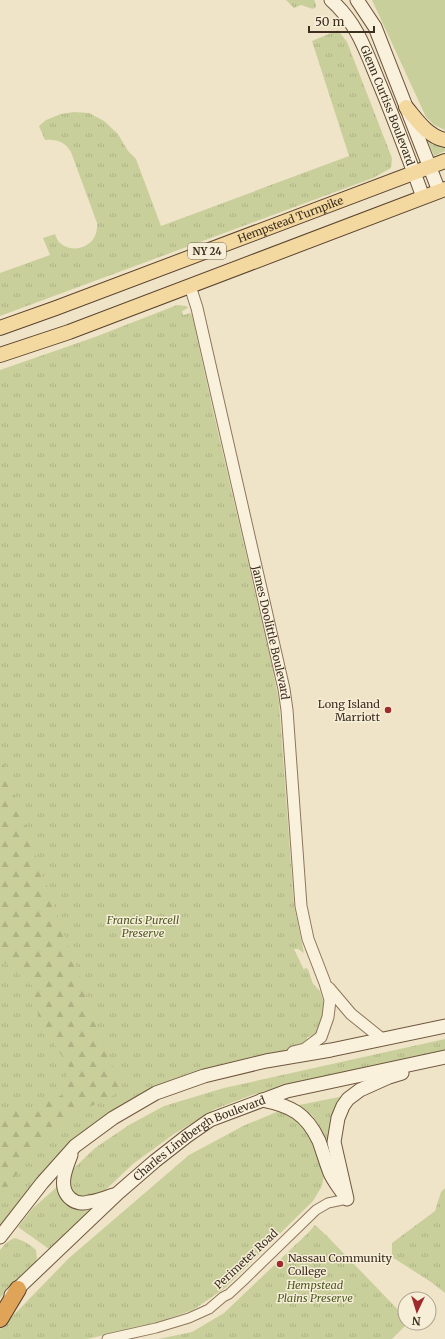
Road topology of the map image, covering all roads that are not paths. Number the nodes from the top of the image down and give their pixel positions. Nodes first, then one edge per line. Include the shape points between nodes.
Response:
1 (331, 0) edge
2 (360, 4) edge
3 (348, 18) junction
4 (406, 107) junction
5 (445, 140) edge
6 (445, 161) edge
7 (430, 167) junction
8 (414, 172) junction
9 (442, 190) edge
10 (423, 197) junction
11 (190, 286) junction
12 (0, 328) edge
13 (0, 355) edge
14 (325, 983) junction
15 (445, 1026) edge
16 (382, 1039) junction
17 (442, 1058) edge
18 (266, 1061) junction
19 (262, 1100) junction
20 (75, 1146) junction
21 (118, 1193) junction
22 (347, 1199) junction
23 (0, 1237) edge
24 (18, 1289) junction
25 (0, 1306) edge
26 (0, 1319) edge
27 (107, 1339) edge

1 - 3 main road, Glenn Curtiss Boulevard
2 - 3 main road
2 - 4 main road, Glenn Curtiss Boulevard via 375,27
3 - 8 main road, Glenn Curtiss Boulevard via 360,36
4 - 5 main road via 425,130 438,139
4 - 7 main road, Glenn Curtiss Boulevard
6 - 7 main road, Hempstead Turnpike / NY 24
7 - 8 main road, Hempstead Turnpike / NY 24
7 - 9 main road, Glenn Curtiss Boulevard
8 - 10 main road, Glenn Curtiss Boulevard
8 - 12 main road, Hempstead Turnpike / NY 24
9 - 10 main road, NY 24
10 - 11 main road, NY 24
11 - 13 main road, NY 24
11 - 14 street, James Doolittle Boulevard via 284,689 301,906 308,939
14 - 16 street, James Doolittle Boulevard via 351,1014
14 - 18 street, James Doolittle Boulevard via 330,1007 321,1037 305,1049
15 - 16 main road
16 - 18 main road
17 - 19 main road, Charles Lindbergh Boulevard via 298,1088
17 - 22 main road via 360,1090 343,1106 334,1142
18 - 20 main road via 204,1076 156,1093 113,1118
19 - 21 main road, Charles Lindbergh Boulevard via 210,1120 160,1157
19 - 22 main road via 286,1106 303,1116 319,1141 331,1175
20 - 21 main road via 66,1166 63,1187 70,1198 76,1202 88,1203
20 - 23 main road
21 - 24 main road, Charles Lindbergh Boulevard
22 - 27 street, Perimeter Road via 306,1218 238,1286 209,1309 156,1328
24 - 25 main road, Charles Lindbergh Boulevard
24 - 26 highway

